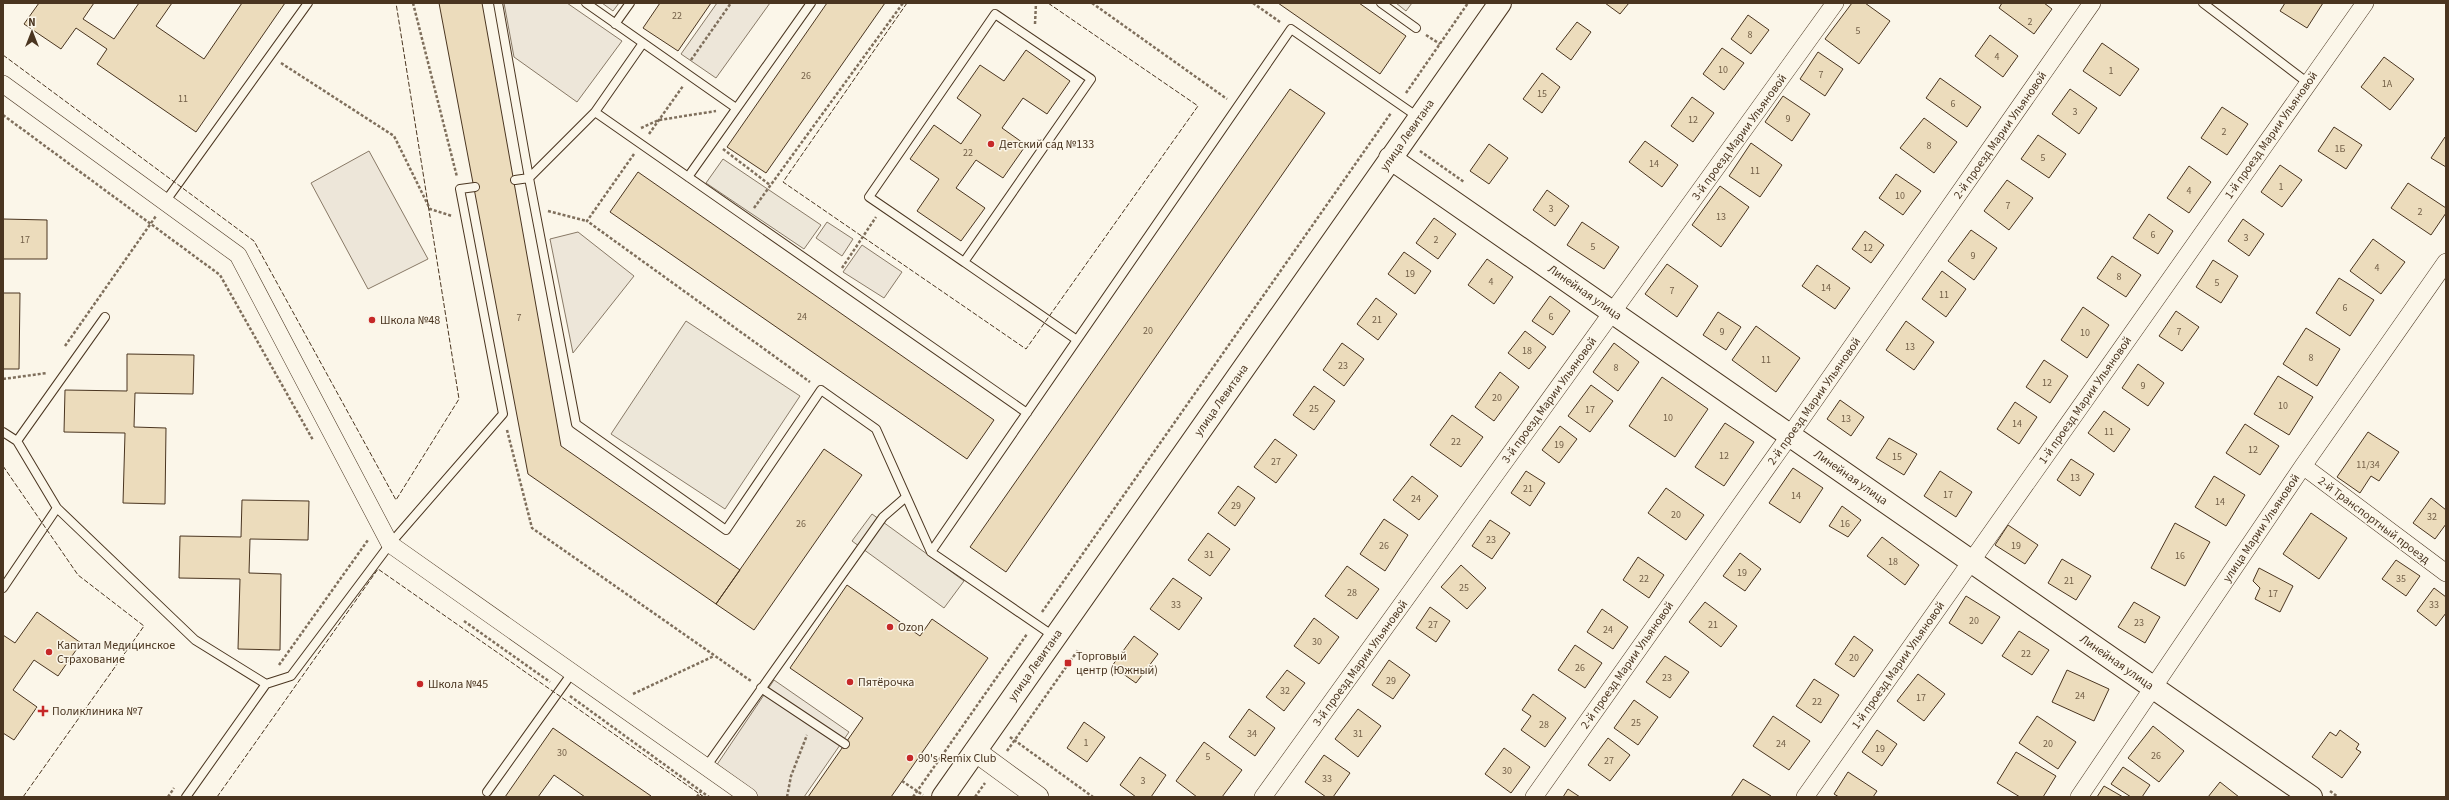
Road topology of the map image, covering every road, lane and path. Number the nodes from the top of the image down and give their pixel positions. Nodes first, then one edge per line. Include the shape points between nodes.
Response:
1 (308, 3) edge
2 (413, 3) edge
3 (498, 3) edge
4 (586, 3) edge
5 (630, 3) edge
6 (731, 3) edge
7 (811, 3) edge
8 (903, 3) edge
9 (1036, 3) edge
10 (1092, 3) edge
11 (1253, 3) edge
12 (1381, 3) edge
13 (1468, 3) edge
14 (1500, 3) edge
15 (1835, 3) edge
16 (2092, 3) edge
17 (2203, 3) edge
18 (2364, 3) edge
19 (615, 24) junction
20 (1416, 28) dead end
21 (1290, 29) junction
22 (1034, 40) junction
23 (644, 44) junction
24 (270, 56) junction
25 (687, 74) junction
26 (2308, 83) junction
27 (3, 84) edge
28 (1398, 103) junction
29 (1238, 106) junction
30 (736, 108) junction
31 (595, 112) junction
32 (3, 115) edge
33 (1419, 117) junction
34 (659, 120) junction
35 (627, 134) junction
36 (713, 141) junction
37 (641, 144) junction
38 (1390, 158) junction
39 (688, 177) junction
40 (528, 178) junction
41 (515, 180) dead end
42 (770, 185) junction
43 (475, 187) dead end
44 (460, 190) junction
45 (165, 202) junction
46 (883, 206) junction
47 (534, 208) junction
48 (747, 218) junction
49 (465, 220) junction
50 (587, 221) junction
51 (150, 224) junction
52 (964, 262) junction
53 (2446, 262) edge
54 (835, 279) junction
55 (2441, 281) edge
56 (1613, 312) junction
57 (105, 317) dead end
58 (1077, 340) junction
59 (65, 347) dead end
60 (51, 367) dead end
61 (47, 373) junction
62 (3, 379) edge
63 (43, 379) dead end
64 (821, 390) junction
65 (1027, 413) junction
66 (503, 414) junction
67 (3, 432) edge
68 (1790, 435) junction
69 (16, 441) junction
70 (315, 443) dead end
71 (2303, 466) junction
72 (906, 497) junction
73 (58, 508) junction
74 (364, 533) dead end
75 (390, 544) junction
76 (931, 552) junction
77 (379, 559) junction
78 (1971, 561) junction
79 (2446, 573) edge
80 (3, 588) edge
81 (464, 620) dead end
82 (1035, 623) junction
83 (1055, 637) junction
84 (1078, 650) dead end
85 (714, 656) junction
86 (572, 673) junction
87 (266, 684) junction
88 (2154, 687) junction
89 (761, 688) junction
90 (560, 689) junction
91 (637, 699) dead end
92 (812, 721) junction
93 (993, 726) junction
94 (1014, 741) junction
95 (846, 744) dead end
96 (975, 751) junction
97 (706, 767) junction
98 (996, 767) junction
99 (902, 781) dead end
100 (701, 791) junction
101 (917, 791) junction
102 (487, 792) dead end
103 (186, 797) edge
104 (697, 797) edge
105 (709, 797) edge
106 (749, 797) edge
107 (787, 797) edge
108 (913, 797) edge
109 (926, 797) edge
110 (943, 797) edge
111 (975, 797) edge
112 (1038, 797) edge
113 (1093, 797) edge
114 (1264, 797) edge
115 (1534, 797) edge
116 (1805, 797) edge
117 (2079, 797) edge
118 (2310, 797) edge

1 - 24 lane
2 - 44 path
3 - 40 lane
4 - 19 lane
5 - 19 lane
6 - 25 path
7 - 30 lane
8 - 42 path
9 - 22 path
10 - 29 path
11 - 21 path
12 - 20 lane
13 - 28 path
14 - 33 main road, улица Левитана
15 - 56 street, 3-й проезд Марии Ульяновой
16 - 68 street, 2-й проезд Марии Ульяновой
17 - 26 lane
18 - 26 street, 1-й проезд Марии Ульяновой
19 - 23 lane
21 - 28 lane
21 - 29 lane
22 - 46 lane via 995,14 869,197
22 - 52 lane via 1091,79
23 - 25 lane
23 - 31 lane
24 - 45 lane
24 - 49 path via 394,136 430,209
25 - 30 lane
25 - 34 path
26 - 78 street, 1-й проезд Марии Ульяновой
27 - 45 street
28 - 33 lane
28 - 82 path
29 - 58 lane
30 - 34 path
30 - 36 lane
31 - 35 lane
31 - 40 lane
32 - 51 path
33 - 38 main road, улица Левитана
34 - 35 path
34 - 37 path
35 - 37 lane
36 - 39 lane
36 - 42 path
37 - 39 lane
37 - 50 path
38 - 56 main road, Линейная улица
38 - 83 main road, улица Левитана
39 - 48 lane
40 - 41 lane
40 - 47 lane
42 - 48 path
43 - 44 lane
44 - 49 lane
45 - 51 path
45 - 75 street via 238,255
46 - 52 lane
46 - 54 path
47 - 50 path
47 - 64 lane via 576,424 726,530
48 - 54 lane
49 - 66 lane
50 - 64 path
51 - 59 path
51 - 70 path via 220,275
52 - 58 lane
53 - 55 street, улица Марии Ульяновой
54 - 65 lane
55 - 71 street, улица Марии Ульяновой
56 - 68 main road, Линейная улица
56 - 114 street, 3-й проезд Марии Ульяновой
57 - 69 lane
58 - 65 lane
60 - 61 path
61 - 62 path
61 - 63 path
64 - 72 lane via 876,429
65 - 76 lane
66 - 75 lane
66 - 85 path via 532,528
67 - 69 lane
68 - 78 main road, Линейная улица
68 - 115 street, 2-й проезд Марии Ульяновой
69 - 73 lane
71 - 79 street, 2-й Транспортный проезд
71 - 88 street, улица Марии Ульяновой
72 - 76 lane
72 - 89 lane via 883,517
73 - 80 lane
73 - 87 lane via 195,640
74 - 77 path
75 - 77 lane
75 - 86 street
76 - 82 lane
77 - 87 lane via 291,676
78 - 88 main road, Линейная улица
78 - 116 street, 1-й проезд Марии Ульяновой
81 - 90 path
82 - 83 lane
82 - 101 path
83 - 93 main road, улица Левитана
84 - 94 path
85 - 89 path
85 - 91 path via 630,695
86 - 90 lane
86 - 97 street
87 - 103 lane
88 - 117 street, улица Марии Ульяновой
88 - 118 main road, Линейная улица
89 - 92 lane
89 - 97 lane
90 - 100 path
90 - 102 lane
92 - 95 lane
92 - 107 path via 791,776
93 - 94 path
93 - 96 main road, улица Левитана
94 - 98 path
94 - 113 path
96 - 98 street
96 - 110 main road, улица Левитана
97 - 106 street
98 - 111 path
98 - 112 street
99 - 101 path
100 - 104 path
100 - 105 path
101 - 108 path
101 - 109 path

